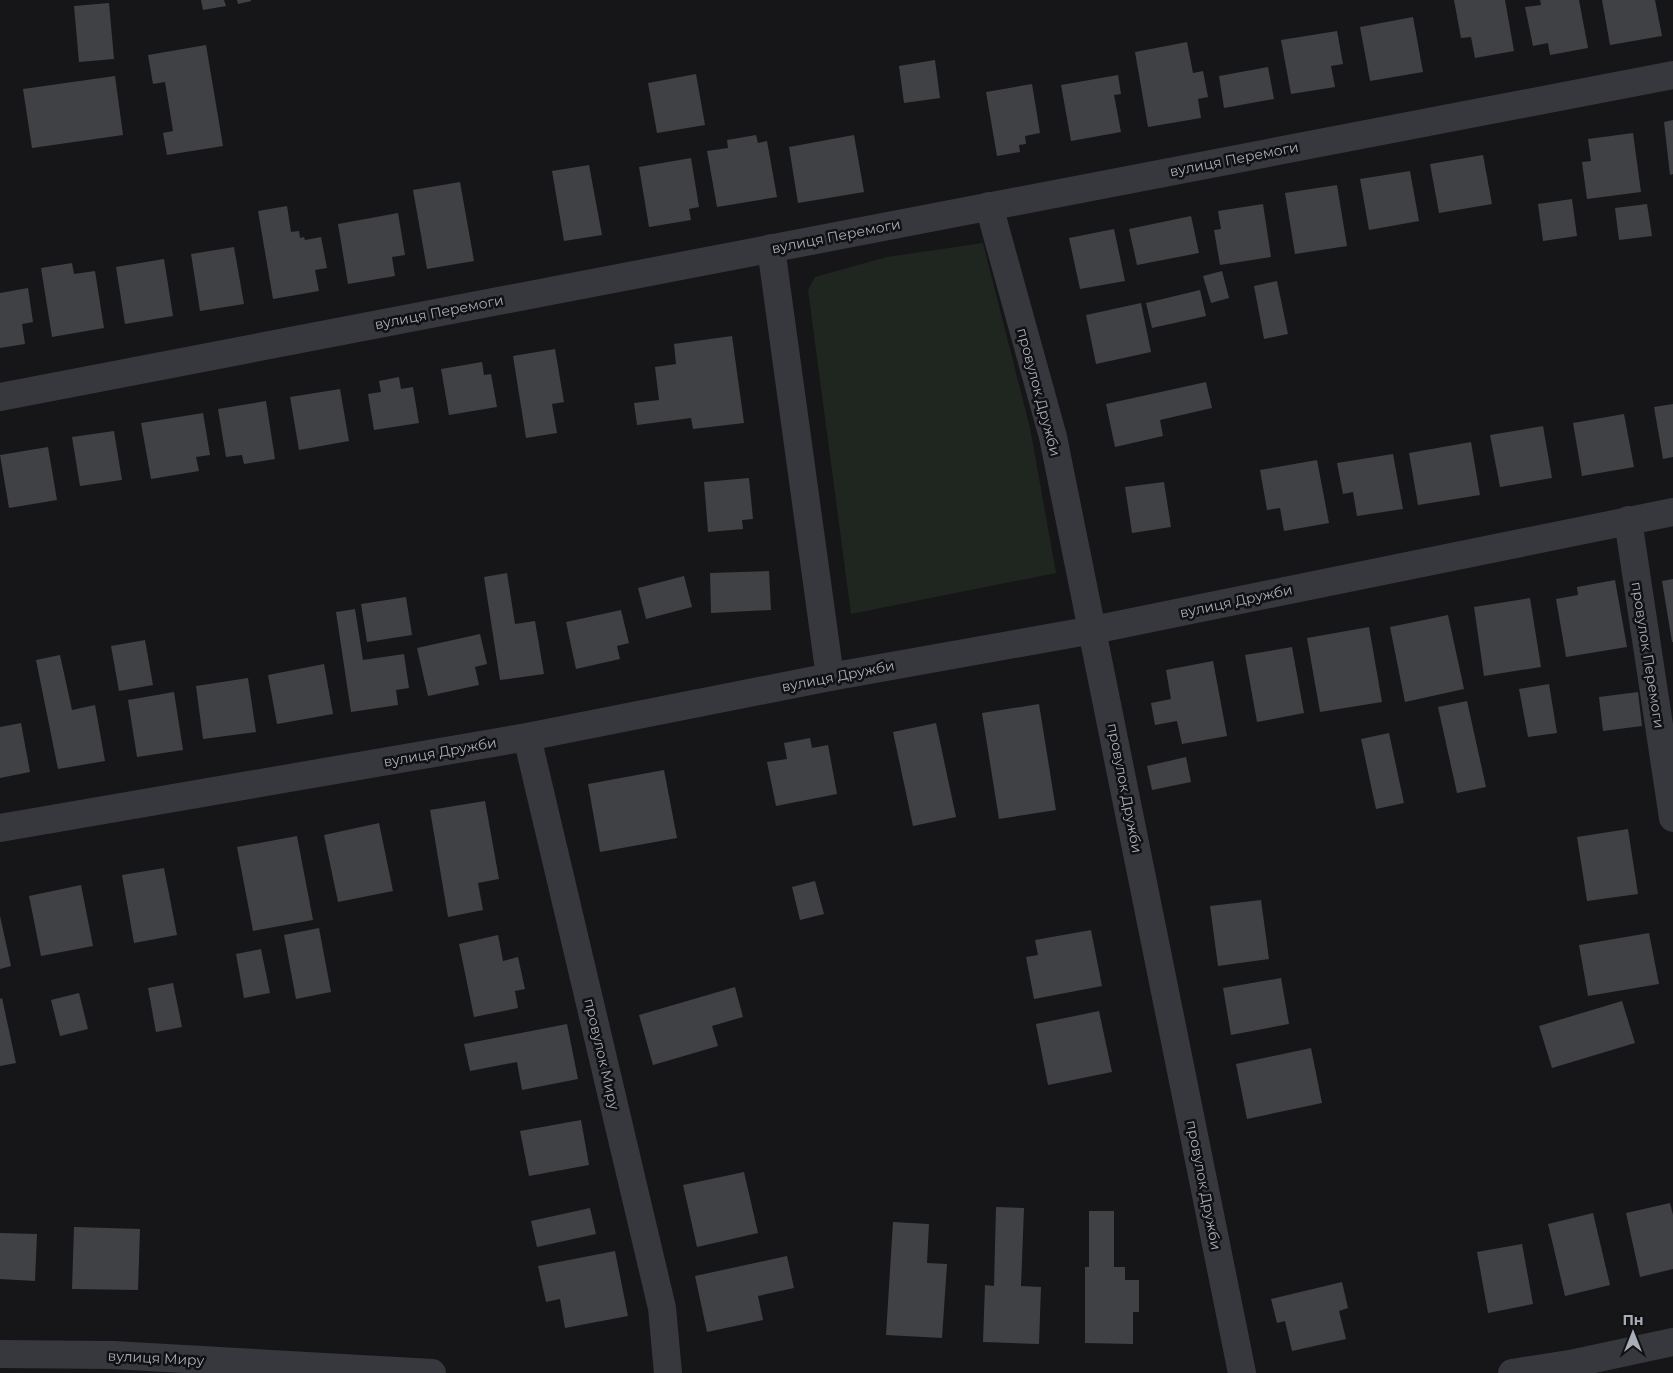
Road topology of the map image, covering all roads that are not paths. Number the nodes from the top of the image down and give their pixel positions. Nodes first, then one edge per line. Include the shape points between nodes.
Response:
1 (1673, 75) edge
2 (989, 206) junction
3 (771, 248) junction
4 (0, 397) edge
5 (1673, 512) edge
6 (1628, 520) junction
7 (1093, 630) junction
8 (830, 677) junction
9 (527, 737) junction
10 (1673, 818) edge
11 (0, 828) edge
12 (1673, 1342) edge
13 (0, 1354) edge
14 (432, 1373) edge
15 (668, 1373) edge
16 (1242, 1373) edge
17 (1512, 1373) edge

1 - 2 street, вулиця Перемоги
2 - 3 street, вулиця Перемоги
2 - 7 street, провулок Дружби via 1053,437
3 - 4 street, вулиця Перемоги
3 - 8 street
5 - 6 street, вулиця Дружби
6 - 7 street, вулиця Дружби
6 - 10 street, провулок Перемоги
7 - 8 street, вулиця Дружби
7 - 16 street, провулок Дружби
8 - 9 street, вулиця Дружби
9 - 11 street, вулиця Дружби
9 - 15 street, провулок Миру via 662,1308
12 - 17 street
13 - 14 street, вулиця Миру via 113,1355

